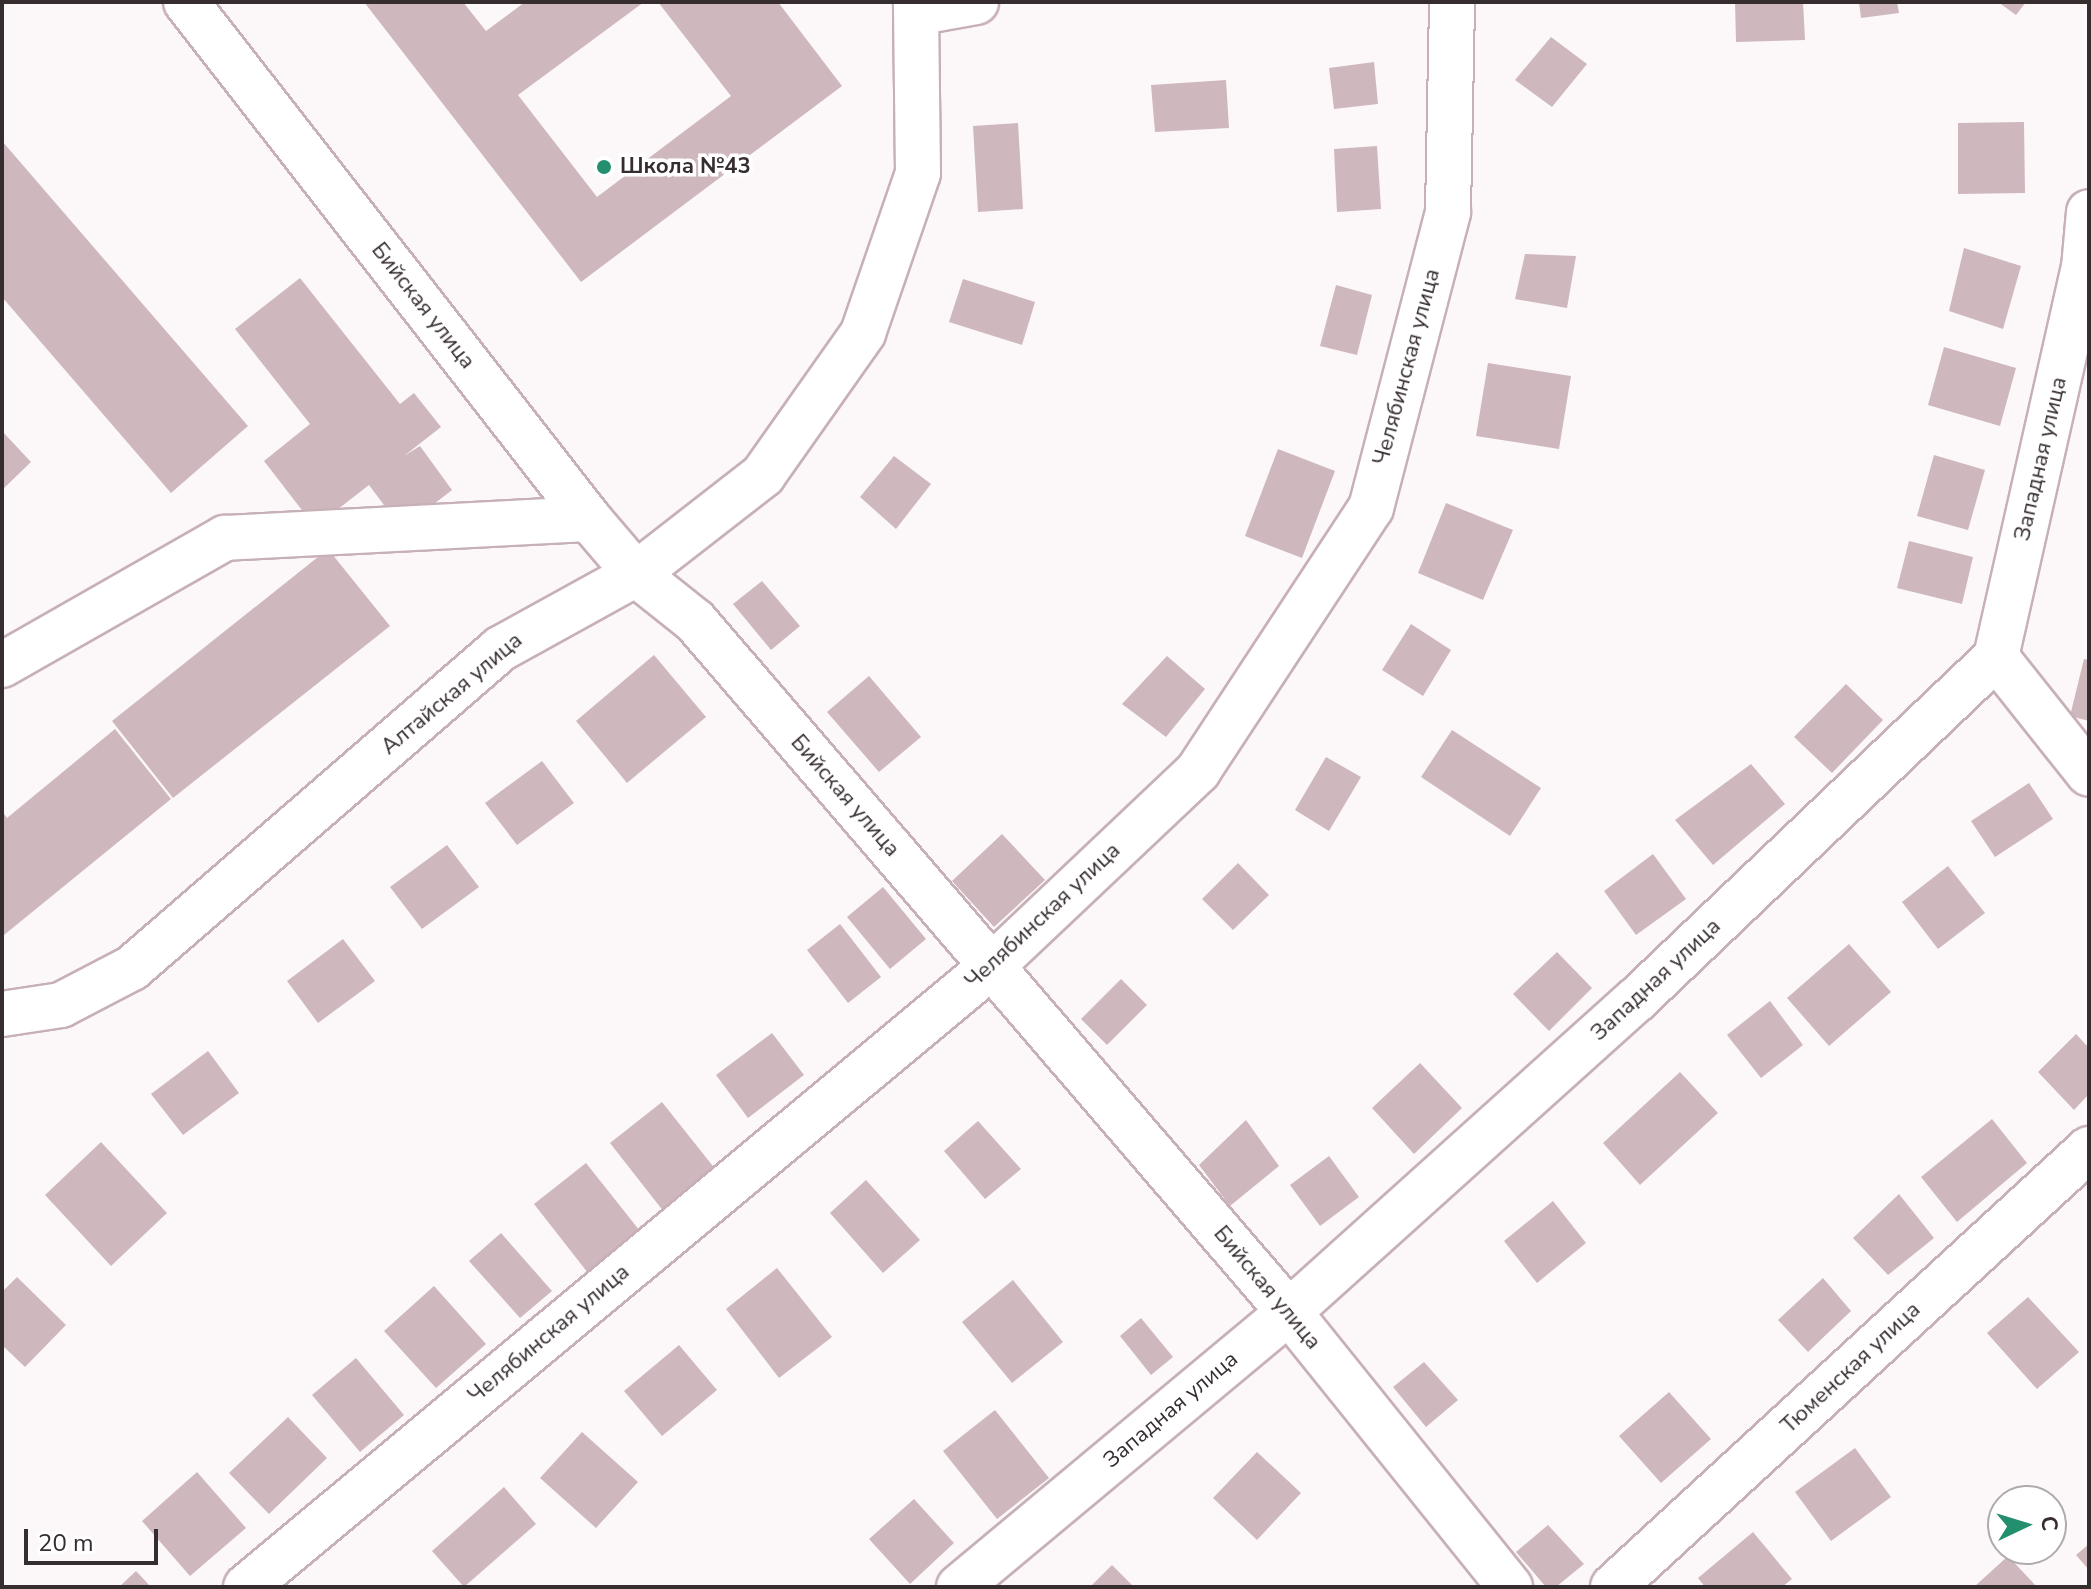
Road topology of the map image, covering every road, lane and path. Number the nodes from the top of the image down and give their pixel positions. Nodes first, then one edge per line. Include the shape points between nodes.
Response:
1 (186, 2) edge
2 (976, 2) edge
3 (1452, 2) edge
4 (919, 7) edge
5 (2089, 212) edge
6 (589, 519) junction
7 (636, 574) junction
8 (1996, 657) junction
9 (2, 665) edge
10 (2089, 774) edge
11 (992, 966) junction
12 (2, 1014) edge
13 (2089, 1149) edge
14 (1289, 1312) junction
15 (246, 1587) edge
16 (959, 1587) edge
17 (1510, 1587) edge
18 (1613, 1587) edge

1 - 6 street, Бийская улица
2 - 4 street
3 - 11 street, Челябинская улица via 1448,212 1371,508 1198,771
4 - 7 street, Алтайская улица via 918,173 863,333 763,475
5 - 8 street, Западная улица via 2084,268
6 - 7 street, Бийская улица
6 - 9 street via 225,538
7 - 11 street, Бийская улица via 695,621
7 - 12 street, Алтайская улица via 500,649 132,968 61,1005
8 - 10 street
8 - 14 street, Западная улица via 1636,1000
11 - 14 street, Бийская улица
11 - 15 street, Челябинская улица
13 - 18 street, Тюменская улица
14 - 16 street, Западная улица
14 - 17 street, Бийская улица

